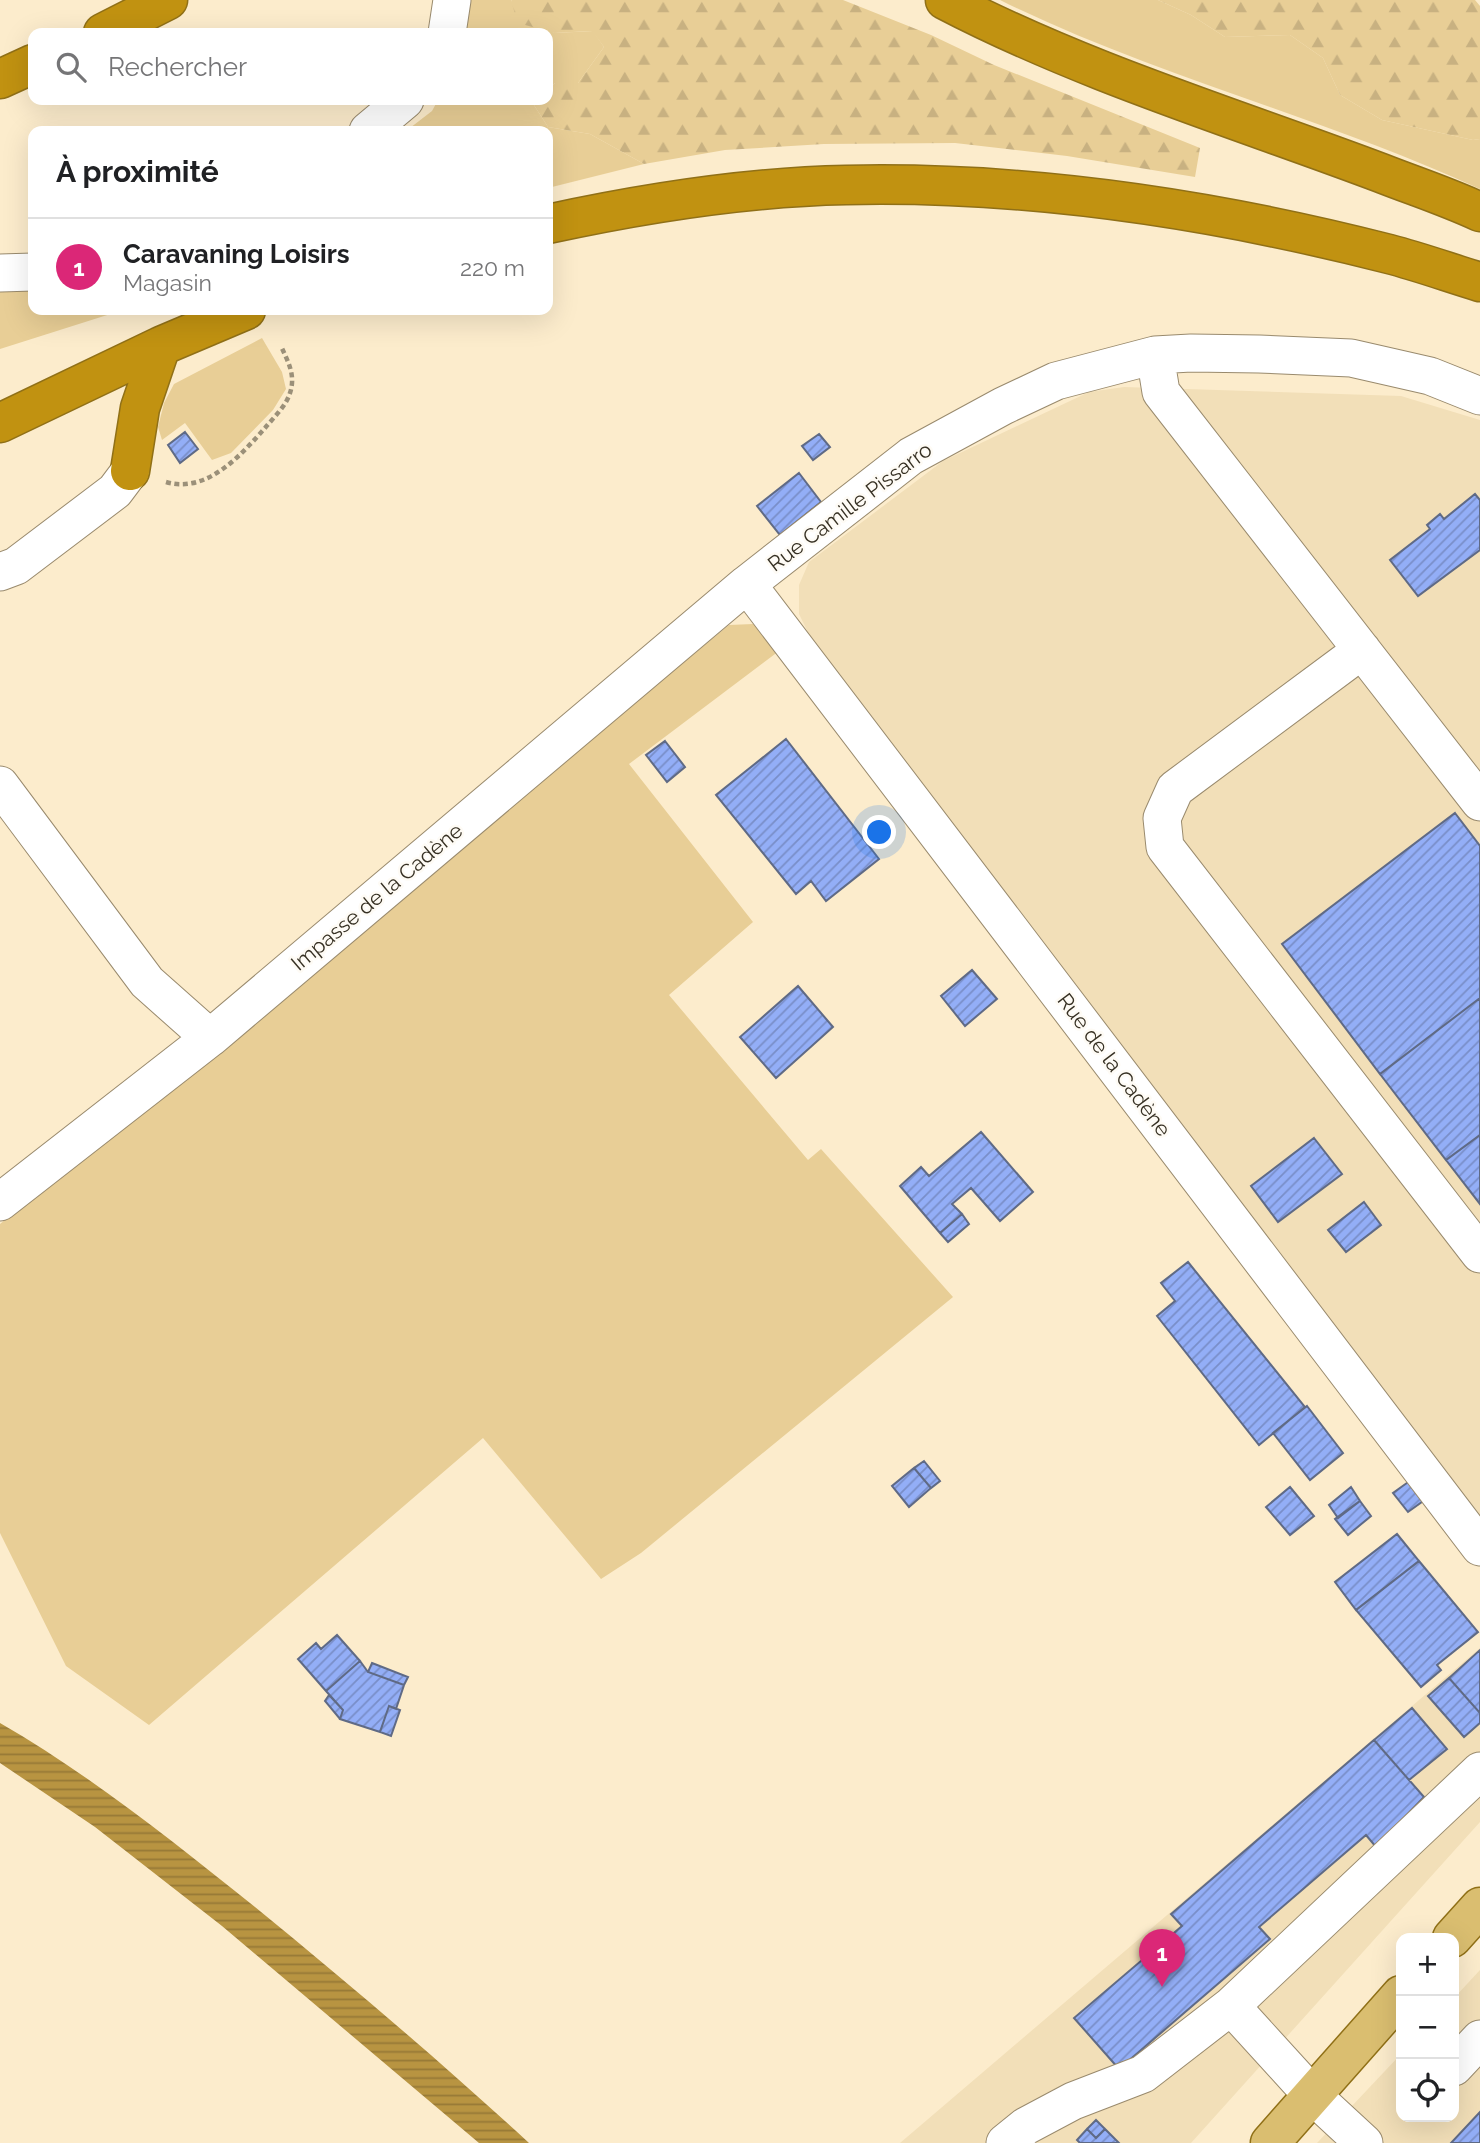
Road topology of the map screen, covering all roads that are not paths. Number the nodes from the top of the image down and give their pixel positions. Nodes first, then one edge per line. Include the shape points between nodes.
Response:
1 (168, 0) edge
2 (452, 0) edge
3 (945, 0) edge
4 (113, 28) edge
5 (448, 28) edge
6 (28, 67) edge
7 (0, 79) edge
8 (399, 105) edge
9 (374, 126) edge
10 (1480, 212) edge
11 (553, 223) edge
12 (28, 272) edge
13 (0, 273) edge
14 (1480, 282) edge
15 (234, 315) edge
16 (161, 346) junction
17 (1155, 355) junction
18 (1480, 396) edge
19 (0, 423) edge
20 (130, 471) joint
21 (0, 572) edge
22 (747, 584) junction
23 (1362, 650) junction
24 (0, 785) edge
25 (1480, 802) edge
26 (210, 1038) junction
27 (0, 1202) edge
28 (1480, 1254) edge
29 (1480, 1546) edge
30 (1480, 1771) edge
31 (1480, 1907) edge
32 (1457, 1933) edge
33 (1400, 1996) edge
34 (1231, 2006) junction
35 (1480, 2039) edge
36 (1459, 2062) edge
37 (1312, 2095) junction
38 (1271, 2141) edge
39 (1005, 2143) edge
40 (1364, 2143) edge

1 - 4 highway
2 - 5 street
3 - 10 highway via 995,26 1146,86
6 - 7 highway
8 - 9 street
11 - 14 highway via 728,195 832,186 1029,191 1146,205 1280,229 1392,255
12 - 13 street
15 - 16 highway
16 - 19 highway
16 - 20 highway via 140,408
17 - 18 street, Rue Camille Pissarro via 1351,358 1430,376
17 - 22 street, Rue Camille Pissarro via 1056,381 911,456
17 - 23 street via 1161,392
20 - 21 street via 115,491 16,566
22 - 26 street, Impasse de la Cadène
22 - 29 street, Rue de la Cadène
23 - 25 street
23 - 28 street via 1175,789 1162,818 1165,847
24 - 26 street via 147,982
26 - 27 street, Impasse de la Cadène
30 - 34 street
31 - 32 main road
33 - 37 main road
34 - 37 street
34 - 39 street via 1143,2074 1073,2101
35 - 36 street
37 - 38 main road
37 - 40 street

